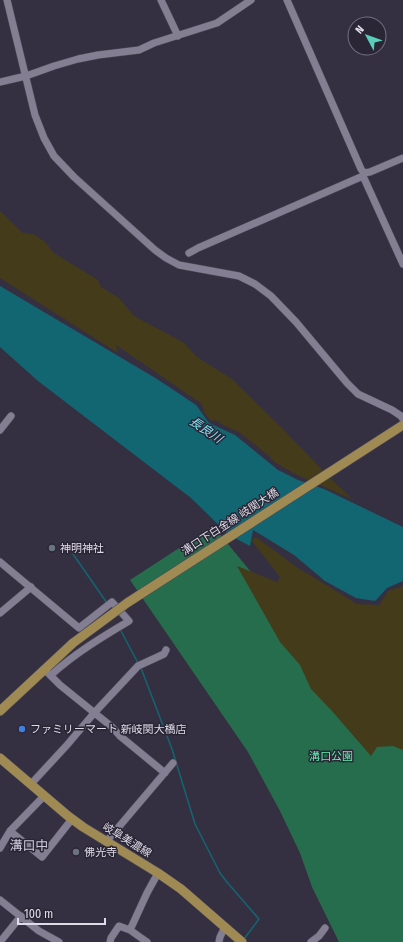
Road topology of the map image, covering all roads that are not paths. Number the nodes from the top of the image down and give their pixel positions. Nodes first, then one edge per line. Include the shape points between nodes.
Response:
1 (8, 0) edge
2 (162, 0) edge
3 (251, 0) edge
4 (287, 0) edge
5 (178, 36) junction
6 (26, 76) junction
7 (0, 82) edge
8 (403, 158) edge
9 (364, 174) junction
10 (189, 253) dead end
11 (403, 264) edge
12 (11, 416) dead end
13 (403, 419) edge
14 (403, 425) edge
15 (0, 430) edge
16 (0, 562) edge
17 (31, 588) junction
18 (0, 613) edge
19 (166, 650) dead end
20 (48, 672) junction
21 (0, 711) edge
22 (95, 712) junction
23 (0, 758) edge
24 (173, 763) dead end
25 (165, 773) junction
26 (31, 784) junction
27 (44, 796) junction
28 (72, 819) junction
29 (10, 831) junction
30 (106, 842) junction
31 (0, 848) edge
32 (158, 873) junction
33 (0, 900) edge
34 (21, 916) junction
35 (225, 927) junction
36 (325, 928) dead end
37 (130, 930) junction
38 (0, 942) edge
39 (59, 942) edge
40 (110, 942) edge
41 (147, 942) edge
42 (219, 942) edge
43 (242, 942) edge
44 (311, 942) edge

1 - 6 street
2 - 5 street
3 - 5 street via 217,23
4 - 9 street
5 - 6 street via 139,50 78,59
6 - 7 street
6 - 13 street via 35,115 44,138 54,156 74,177 166,258 179,265 239,276 255,284 271,296 296,322 358,394 392,410
8 - 9 street
9 - 10 street
9 - 11 street
12 - 15 street
14 - 20 main road, 溝口下白金線 岐関大橋, bridge via 126,603 73,643
16 - 17 street
17 - 18 street
17 - 20 street via 79,628 112,602 129,620
19 - 22 street via 164,654 139,665
20 - 21 main road, 溝口下白金線 岐関大橋
20 - 22 street via 60,685
22 - 25 street
22 - 26 street
23 - 26 main road, 岐阜美濃線
24 - 25 street
25 - 30 street
26 - 27 main road, 岐阜美濃線
27 - 28 main road, 岐阜美濃線
27 - 29 street
28 - 29 street via 42,857
28 - 30 main road, 岐阜美濃線
29 - 31 street
30 - 32 main road, 岐阜美濃線
32 - 35 main road, 岐阜美濃線
32 - 37 street
33 - 34 street
34 - 38 street
34 - 39 street via 39,931
35 - 42 street
35 - 43 main road, 岐阜美濃線
36 - 44 street
37 - 40 street via 119,926
37 - 41 street

